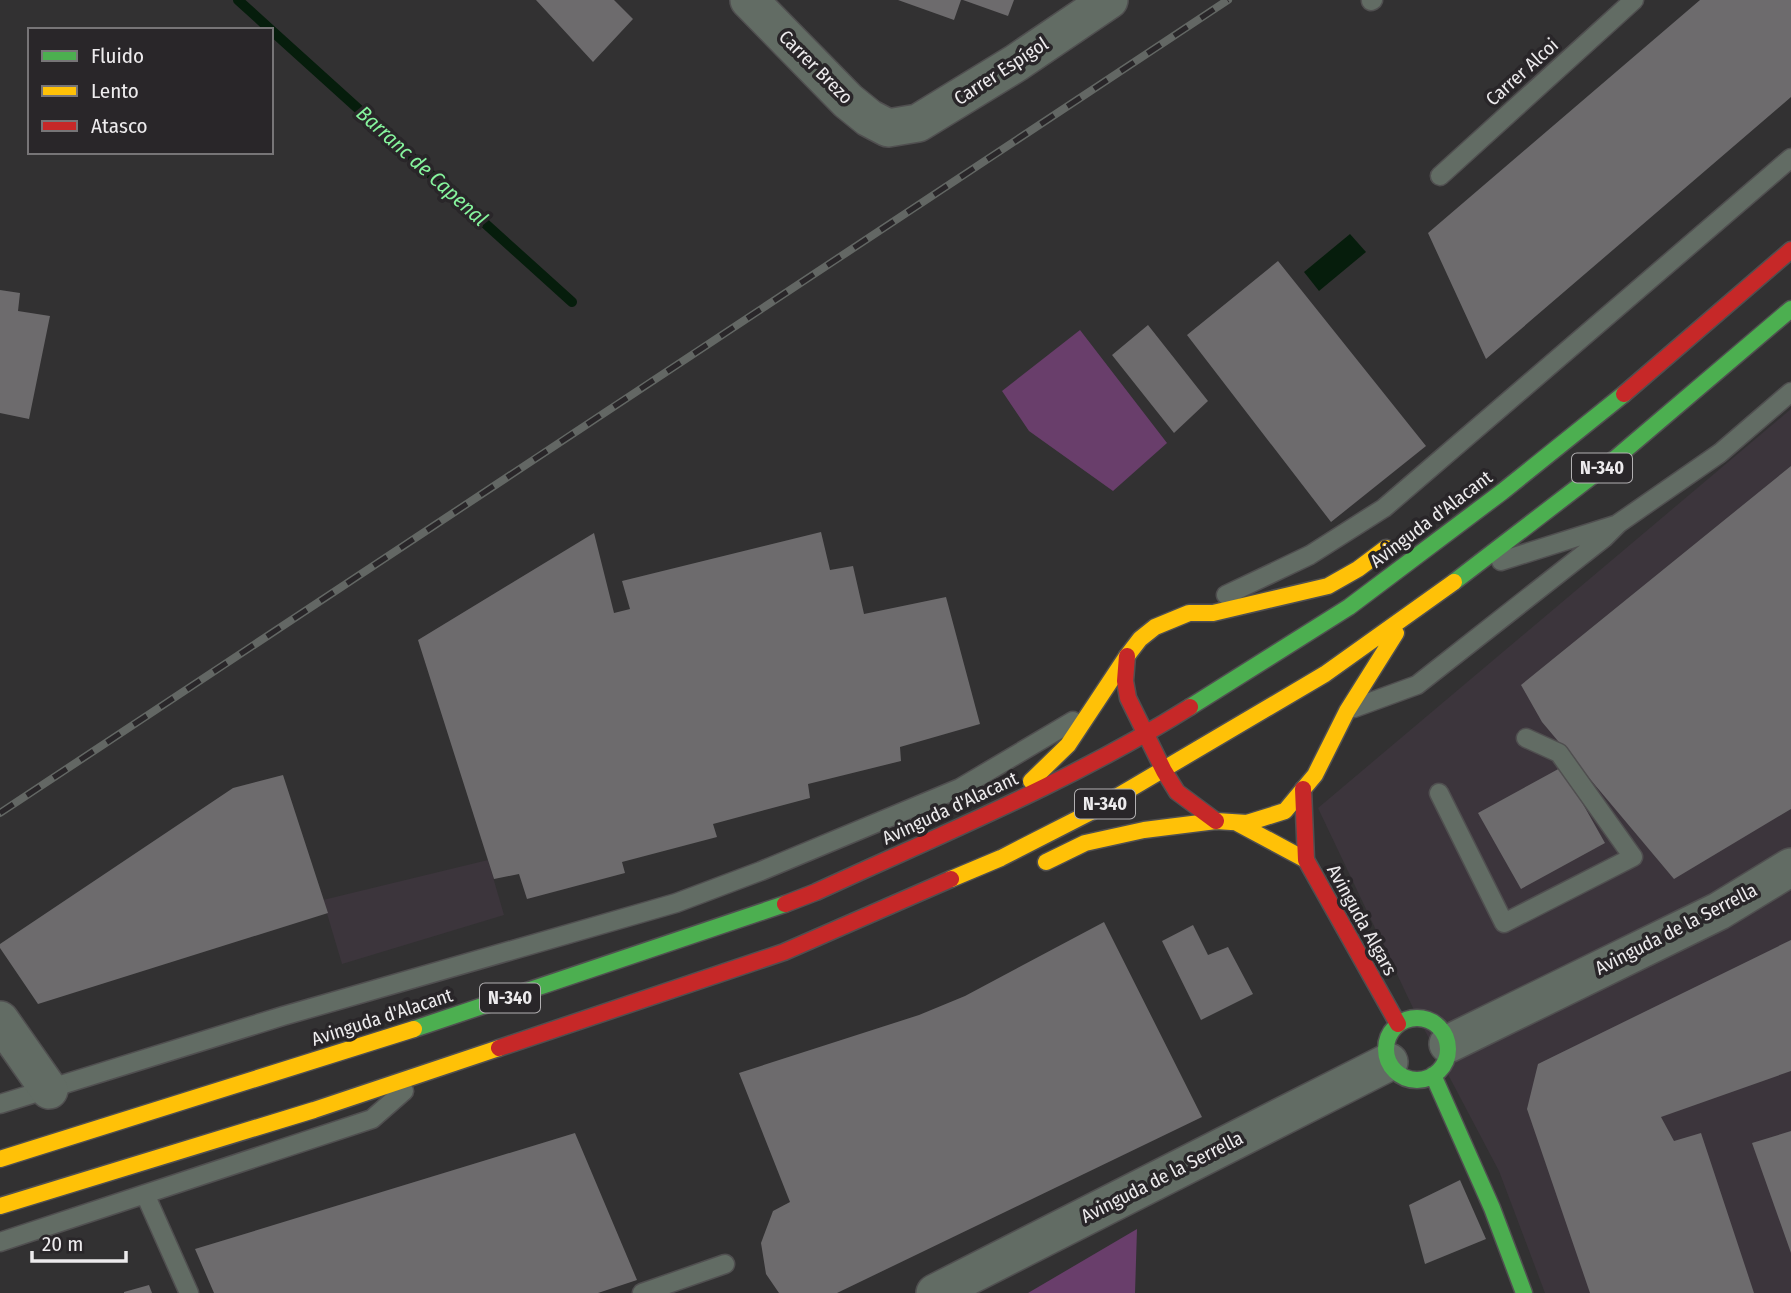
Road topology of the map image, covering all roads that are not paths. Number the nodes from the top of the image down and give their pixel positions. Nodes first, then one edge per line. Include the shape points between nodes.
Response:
1 (749, 0) edge
2 (1109, 0) edge
3 (1634, 0) edge
4 (888, 128) joint
5 (1791, 158) edge
6 (1440, 176) dead end
7 (1791, 250) edge
8 (1791, 309) edge
9 (1791, 392) edge
10 (1502, 492) junction
11 (1443, 515) dead end
12 (1619, 523) junction
13 (1399, 539) dead end
14 (1471, 570) junction
15 (1189, 613) junction
16 (1213, 613) junction
17 (1405, 618) junction
18 (1250, 625) dead end
19 (1127, 656) junction
20 (1274, 660) junction
21 (1298, 697) junction
22 (1347, 711) junction
23 (1088, 712) junction
24 (1145, 734) junction
25 (1318, 738) dead end
26 (1526, 738) dead end
27 (1164, 771) junction
28 (1315, 775) junction
29 (1303, 789) junction
30 (1439, 793) dead end
31 (1007, 805) junction
32 (1216, 821) junction
33 (1237, 823) junction
34 (1306, 860) junction
35 (1035, 867) dead end
36 (1791, 867) edge
37 (860, 937) dead end
38 (785, 952) junction
39 (0, 1020) edge
40 (1398, 1024) junction
41 (1440, 1059) junction
42 (1389, 1062) junction
43 (424, 1073) junction
44 (48, 1090) junction
45 (0, 1104) edge
46 (0, 1159) edge
47 (145, 1195) junction
48 (0, 1206) edge
49 (0, 1242) edge
50 (724, 1265) dead end
51 (189, 1293) edge
52 (642, 1293) edge
53 (935, 1293) edge
54 (1524, 1293) edge

1 - 4 street, Carrer Brezo via 848,101
2 - 4 street, Carrer Espígol via 918,123
3 - 6 lane, Carrer Alcoi
5 - 15 lane via 1384,508 1310,555
7 - 10 main road, Avinguda d'Alacant / N-340 via 1602,413
8 - 14 main road, N-340 via 1617,457
9 - 12 lane via 1720,453
10 - 11 main road
10 - 20 main road, Avinguda d'Alacant / N-340
12 - 14 lane
12 - 22 lane via 1417,685
13 - 16 main road via 1328,586
14 - 17 main road, N-340
15 - 16 main road
15 - 19 main road via 1155,627
16 - 18 main road
17 - 21 main road, N-340
17 - 22 main road
19 - 23 main road
19 - 24 main road via 1128,698
20 - 21 main road
20 - 24 main road, Avinguda d'Alacant / N-340
21 - 27 main road, N-340
22 - 28 main road
23 - 31 main road via 1068,745
23 - 44 lane via 960,788 737,880
24 - 27 main road
24 - 31 main road, Avinguda d'Alacant / N-340
25 - 28 main road
26 - 30 lane via 1559,753 1633,857 1504,923
27 - 32 main road via 1177,792
27 - 38 main road, N-340 via 1001,858
28 - 29 main road
29 - 33 main road via 1285,811
29 - 34 main road, Avinguda Algars
31 - 46 main road, Avinguda d'Alacant / N-340 via 754,916
32 - 33 main road
32 - 35 main road via 1085,843
33 - 34 main road
34 - 40 main road, Avinguda Algars
36 - 41 street, Avinguda de la Serrella via 1718,911
37 - 38 main road
38 - 43 main road, N-340
39 - 44 street
40 - 41 main road via 1407,1019 1428,1020 1437,1026
40 - 42 main road via 1387,1040
41 - 42 main road via 1417,1080 1398,1074
41 - 54 main road
42 - 53 street, Avinguda de la Serrella
43 - 47 lane via 372,1119
43 - 48 main road, N-340
44 - 45 lane
47 - 49 lane
47 - 51 lane
50 - 52 lane

